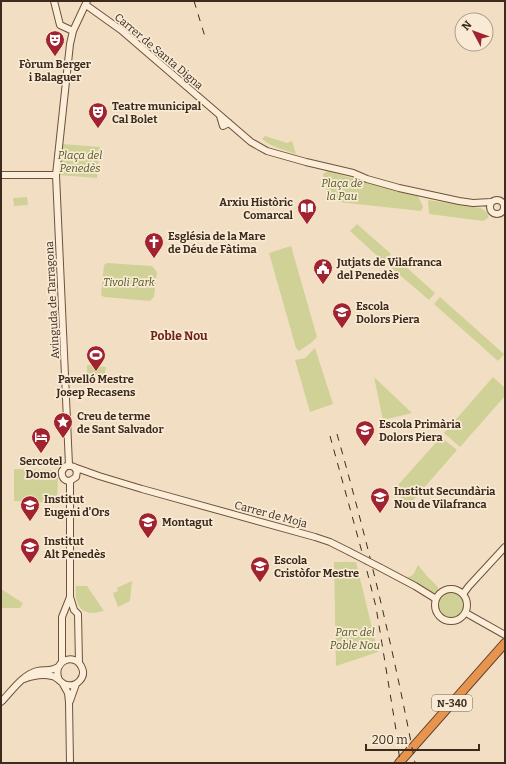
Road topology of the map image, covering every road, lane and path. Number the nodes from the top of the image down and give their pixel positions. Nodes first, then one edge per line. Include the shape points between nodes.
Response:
1 (54, 1) edge
2 (87, 3) edge
3 (73, 31) junction
4 (326, 167) junction
5 (1, 174) edge
6 (56, 175) junction
7 (367, 179) junction
8 (491, 202) junction
9 (473, 203) junction
10 (504, 204) edge
11 (490, 209) junction
12 (504, 212) edge
13 (71, 466) junction
14 (91, 473) junction
15 (77, 476) junction
16 (70, 481) junction
17 (505, 547) edge
18 (463, 594) junction
19 (70, 597) junction
20 (436, 599) junction
21 (74, 610) junction
22 (65, 611) junction
23 (466, 613) junction
24 (503, 634) edge
25 (505, 643) edge
26 (79, 663) junction
27 (60, 664) junction
28 (24, 679) junction
29 (61, 682) junction
30 (76, 684) junction
31 (1, 702) edge
32 (70, 707) junction
33 (70, 763) edge
34 (398, 763) edge

1 - 3 street via 60,25
2 - 3 street, Avinguda de Tarragona
2 - 4 street, Carrer de Santa Digna via 219,114 226,124 254,144 267,151
3 - 6 street, Avinguda de Tarragona
4 - 7 street
4 - 7 street via 356,176 361,173
5 - 6 street
6 - 13 street, Avinguda de Tarragona
7 - 9 street via 433,196
8 - 9 street
8 - 10 street via 499,199
8 - 11 street
9 - 11 street
10 - 12 street
11 - 12 street via 494,214
13 - 14 street, Carrer de Moja
13 - 15 street via 77,471
13 - 16 street via 64,467 61,473 65,480
14 - 15 street, Carrer de Moja
14 - 20 street, Carrer de Moja, bridge via 330,542
15 - 16 street
16 - 19 street
17 - 18 street
18 - 20 street via 449,589
18 - 23 street via 467,603
19 - 21 street
19 - 22 street
20 - 23 street via 435,610 442,619 458,620
21 - 22 street
21 - 26 street via 78,614
22 - 27 street via 62,620
23 - 24 street
25 - 34 highway, N-340
26 - 27 street via 70,659
26 - 30 street via 83,673
27 - 28 street via 52,670 37,671
27 - 29 street via 57,671
28 - 29 street via 52,676
28 - 31 street
29 - 30 street via 70,686
29 - 32 street via 68,693
30 - 32 street
32 - 33 street

